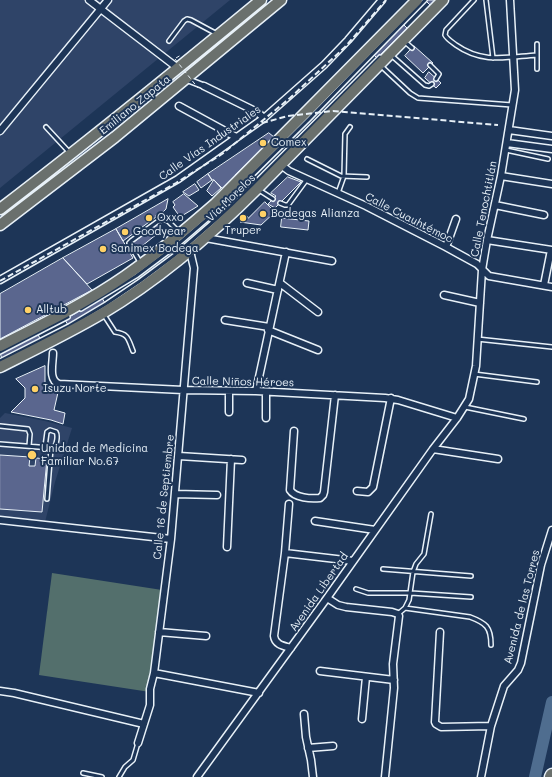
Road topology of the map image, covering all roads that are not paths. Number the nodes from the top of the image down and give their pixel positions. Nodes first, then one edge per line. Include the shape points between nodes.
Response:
1 (89, 0) edge
2 (108, 0) edge
3 (261, 0) edge
4 (281, 0) edge
5 (382, 0) edge
6 (417, 0) edge
7 (425, 0) edge
8 (438, 0) edge
9 (443, 0) edge
10 (474, 0) edge
11 (486, 0) edge
12 (510, 0) edge
13 (101, 9) junction
14 (219, 35) junction
15 (403, 37) junction
16 (169, 41) dead end
17 (537, 44) dead end
18 (412, 48) dead end
19 (537, 55) junction
20 (514, 56) junction
21 (383, 58) junction
22 (493, 58) junction
23 (430, 65) dead end
24 (179, 69) junction
25 (537, 69) dead end
26 (186, 79) junction
27 (436, 79) dead end
28 (432, 84) dead end
29 (201, 87) joint
30 (514, 105) junction
31 (179, 106) dead end
32 (264, 118) junction
33 (46, 127) dead end
34 (350, 127) dead end
35 (509, 130) junction
36 (0, 131) edge
37 (552, 136) edge
38 (236, 137) junction
39 (507, 142) junction
40 (552, 149) edge
41 (506, 150) junction
42 (71, 155) junction
43 (307, 159) dead end
44 (548, 159) dead end
45 (282, 165) junction
46 (344, 176) junction
47 (501, 176) junction
48 (368, 177) dead end
49 (307, 179) junction
50 (552, 184) edge
51 (257, 189) junction
52 (338, 193) junction
53 (274, 199) dead end
54 (280, 203) dead end
55 (495, 205) junction
56 (0, 209) edge
57 (544, 215) dead end
58 (456, 219) dead end
59 (0, 225) edge
60 (181, 234) junction
61 (206, 238) junction
62 (487, 240) junction
63 (446, 247) junction
64 (551, 250) edge
65 (190, 251) junction
66 (286, 252) junction
67 (332, 261) dead end
68 (142, 265) junction
69 (482, 270) junction
70 (0, 280) edge
71 (247, 283) dead end
72 (280, 283) junction
73 (544, 286) junction
74 (552, 287) edge
75 (278, 290) junction
76 (444, 295) dead end
77 (480, 303) junction
78 (77, 311) dead end
79 (318, 312) dead end
80 (103, 313) junction
81 (71, 315) dead end
82 (225, 320) dead end
83 (269, 329) junction
84 (477, 339) junction
85 (0, 346) edge
86 (552, 347) edge
87 (318, 350) dead end
88 (133, 351) dead end
89 (0, 352) edge
90 (53, 354) dead end
91 (0, 361) edge
92 (0, 367) edge
93 (474, 374) junction
94 (537, 382) dead end
95 (183, 390) junction
96 (229, 391) junction
97 (256, 391) junction
98 (266, 392) junction
99 (335, 395) junction
100 (391, 398) junction
101 (464, 407) junction
102 (229, 412) dead end
103 (266, 418) dead end
104 (457, 418) junction
105 (524, 419) dead end
106 (0, 426) edge
107 (294, 432) dead end
108 (0, 444) edge
109 (29, 446) junction
110 (45, 447) junction
111 (51, 448) junction
112 (433, 449) junction
113 (179, 456) junction
114 (231, 459) junction
115 (242, 460) dead end
116 (498, 460) dead end
117 (357, 491) dead end
118 (175, 494) junction
119 (216, 495) dead end
120 (46, 499) dead end
121 (289, 504) dead end
122 (432, 514) dead end
123 (0, 520) edge
124 (315, 521) dead end
125 (375, 530) junction
126 (552, 530) edge
127 (171, 539) junction
128 (227, 548) dead end
129 (285, 553) junction
130 (352, 561) junction
131 (383, 570) dead end
132 (413, 572) junction
133 (471, 576) dead end
134 (356, 589) dead end
135 (411, 593) junction
136 (471, 596) dead end
137 (327, 598) junction
138 (405, 608) junction
139 (398, 614) junction
140 (159, 632) junction
141 (440, 632) dead end
142 (206, 636) dead end
143 (491, 645) dead end
144 (291, 648) junction
145 (320, 671) dead end
146 (154, 673) junction
147 (366, 677) junction
148 (394, 680) junction
149 (0, 691) edge
150 (259, 693) junction
151 (304, 714) dead end
152 (362, 719) dead end
153 (144, 724) junction
154 (491, 726) junction
155 (138, 743) joint
156 (333, 746) dead end
157 (308, 748) junction
158 (83, 773) dead end
159 (102, 777) edge
160 (119, 777) edge
161 (197, 777) edge
162 (313, 777) edge
163 (385, 777) edge
164 (481, 777) edge

1 - 13 street
2 - 13 street
3 - 14 main road, Emiliano Zapata
4 - 26 main road, Emiliano Zapata
5 - 32 street, Calle Vías Industriales via 324,65
6 - 60 main road, Vía Morelos via 215,204
7 - 78 lane via 212,214 176,246 136,276
8 - 15 lane
9 - 15 main road, Vía Morelos
10 - 22 lane via 445,34 467,52
11 - 22 lane
12 - 20 street, Calle Tenochtitlán
13 - 24 street
13 - 36 street
14 - 16 lane via 187,19
14 - 24 main road, Emiliano Zapata
15 - 18 lane
15 - 21 main road, Vía Morelos
17 - 19 lane
19 - 20 lane
19 - 25 lane
20 - 22 lane
20 - 30 street, Calle Tenochtitlán
21 - 28 lane via 425,85
21 - 30 lane via 410,93 418,98
21 - 45 main road, Vía Morelos
21 - 91 lane via 236,202 175,255 106,304
23 - 27 lane via 439,74
24 - 42 main road, Emiliano Zapata
26 - 29 street
26 - 59 main road, Emiliano Zapata
29 - 32 street via 257,112
30 - 35 street, Calle Tenochtitlán
31 - 38 street
32 - 38 street, Calle Vías Industriales
33 - 42 lane
34 - 46 lane via 345,134
35 - 37 street
35 - 39 street, Calle Tenochtitlán
38 - 70 street, Calle Vías Industriales via 178,179
39 - 40 street
39 - 41 street, Calle Tenochtitlán
41 - 44 lane
41 - 47 street, Calle Tenochtitlán
42 - 56 main road, Emiliano Zapata
43 - 46 lane
45 - 49 street, Calle Cuauhtémoc
45 - 51 main road, Vía Morelos
46 - 48 lane
46 - 52 lane
47 - 50 street
47 - 55 street, Calle Tenochtitlán
49 - 52 street, Calle Cuauhtémoc
49 - 54 lane via 288,204
51 - 53 lane
51 - 61 main road, Vía Morelos
52 - 63 street, Calle Cuauhtémoc
55 - 57 street
55 - 62 street, Calle Tenochtitlán
58 - 63 street
60 - 68 main road, Vía Morelos
60 - 68 lane via 164,219 131,241 130,245
61 - 65 main road, Vía Morelos
61 - 66 street
62 - 64 street
62 - 69 street, Calle Tenochtitlán
63 - 69 street, Calle Cuauhtémoc via 477,264
64 - 73 street
65 - 80 main road, Vía Morelos
65 - 95 street, Calle 16 de Septiembre via 194,268
66 - 67 street
66 - 72 street
68 - 85 main road, Vía Morelos via 85,302
69 - 73 street, Calle Cuauhtémoc via 489,276
69 - 77 street, Calle Tenochtitlán
71 - 75 street
72 - 75 street
72 - 79 street
73 - 74 street, Calle Cuauhtémoc
75 - 83 street
76 - 77 street
77 - 84 street, Calle Tenochtitlán
80 - 88 lane via 116,332 126,335
80 - 92 main road, Vía Morelos
81 - 89 lane
82 - 83 street
83 - 87 street
83 - 97 street
84 - 86 lane
84 - 93 street, Calle Tenochtitlán
90 - 95 street, Calle Niños Héroes via 52,376 59,384
93 - 94 lane
93 - 101 street, Calle Tenochtitlán via 471,393
95 - 96 street, Calle Niños Héroes
95 - 113 street, Calle 16 de Septiembre
96 - 97 street, Calle Niños Héroes
96 - 102 street
97 - 98 street, Calle Niños Héroes
98 - 99 street, Calle Niños Héroes
98 - 103 street
99 - 100 street, Calle Niños Héroes
99 - 107 street via 324,492 320,498 298,496 290,490
100 - 104 street, Calle Niños Héroes
100 - 117 street via 373,487 368,492
101 - 104 street, Calle Tenochtitlán
101 - 105 lane
104 - 112 street, Avenida Libertad
106 - 109 lane via 28,429
108 - 109 lane
109 - 110 lane
110 - 111 lane
110 - 111 lane via 46,433 50,430 57,434 56,444
111 - 120 lane
112 - 116 street
112 - 125 street, Avenida Libertad
113 - 114 street
113 - 118 street, Calle 16 de Septiembre
114 - 115 street
114 - 128 street
118 - 119 street
118 - 127 street, Calle 16 de Septiembre
121 - 129 street
122 - 132 lane via 424,554
123 - 127 street
124 - 125 street
125 - 130 street, Avenida Libertad
126 - 154 street, Avenida de las Torres via 541,564 521,663 504,686
127 - 140 street, Calle 16 de Septiembre
129 - 130 street
129 - 144 street via 274,636 276,642
130 - 137 street, Avenida Libertad
131 - 132 lane
132 - 133 lane
132 - 135 lane
134 - 135 lane via 368,593
135 - 136 lane
135 - 138 lane
137 - 139 street via 346,607
137 - 144 street, Avenida Libertad
138 - 139 lane
138 - 143 lane via 478,620 489,629
139 - 148 street
140 - 142 street
140 - 146 street, Calle 16 de Septiembre
141 - 154 street via 436,724 441,727
144 - 150 street, Avenida Libertad
145 - 147 street
146 - 150 street
146 - 153 street, Calle 16 de Septiembre via 150,705
147 - 148 street
147 - 152 street
148 - 163 street
149 - 153 street
150 - 161 street, Avenida Libertad
151 - 157 street
153 - 155 street, Calle 16 de Septiembre
154 - 164 street, Avenida de las Torres
155 - 160 lane via 134,757
156 - 157 street
157 - 162 street
158 - 159 lane

